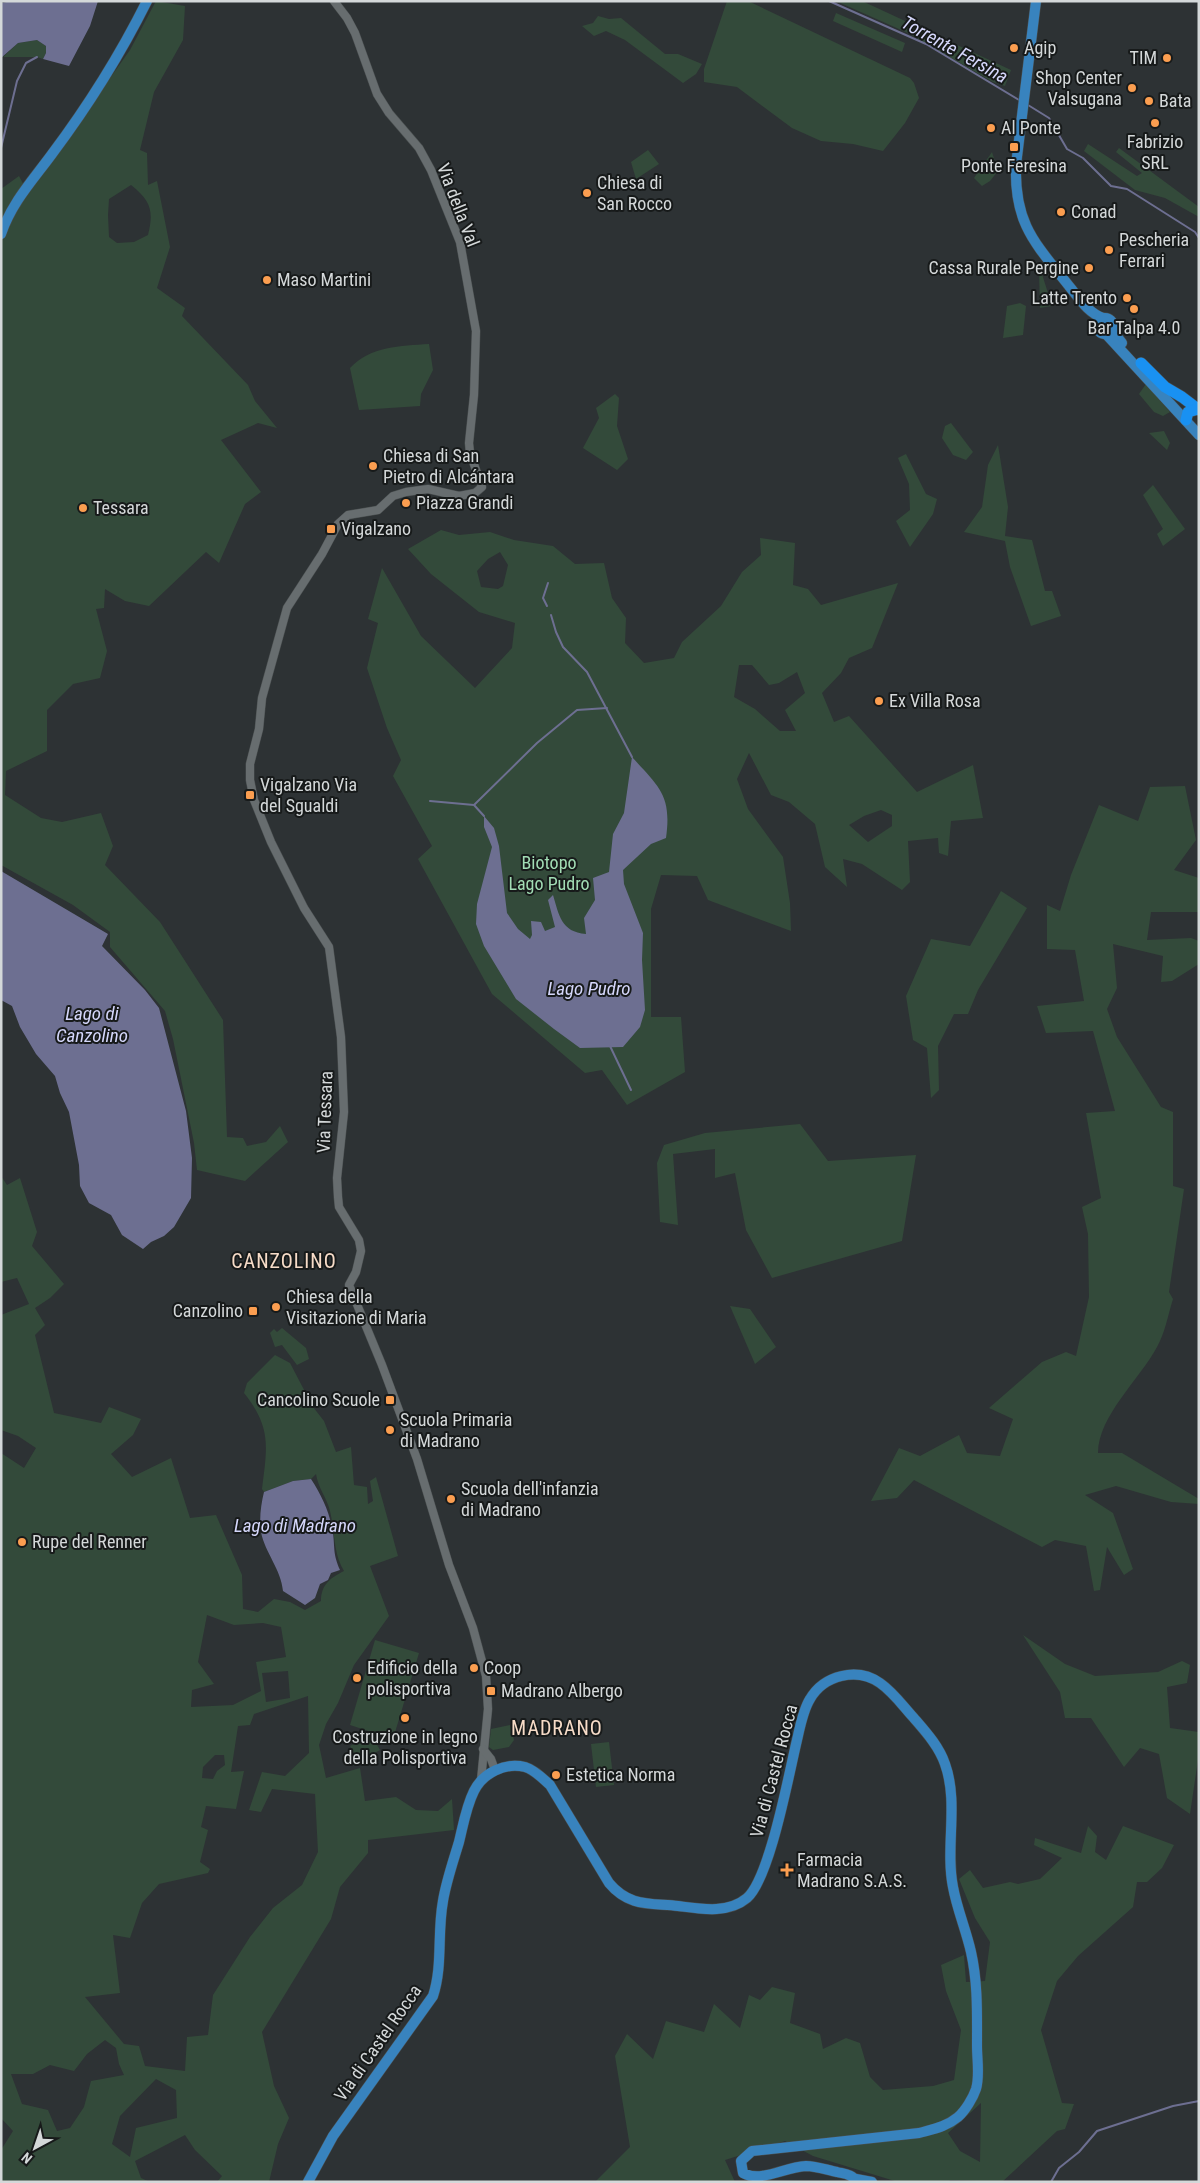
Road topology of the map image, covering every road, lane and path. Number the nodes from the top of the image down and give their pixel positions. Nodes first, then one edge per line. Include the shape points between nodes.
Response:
1 (147, 1) edge
2 (334, 1) edge
3 (1036, 1) edge
4 (1, 234) edge
5 (1086, 306) junction
6 (1103, 318) junction
7 (1097, 327) junction
8 (1109, 331) junction
9 (1141, 363) junction
10 (1153, 383) junction
11 (1198, 410) edge
12 (1186, 420) junction
13 (1199, 435) edge
14 (329, 947) joint
15 (483, 1749) junction
16 (495, 1770) junction
17 (481, 1780) junction
18 (823, 2169) junction
19 (843, 2174) junction
20 (856, 2180) edge
21 (308, 2182) edge
22 (831, 2182) edge
23 (872, 2182) edge

1 - 4 main road via 124,47 53,154 24,189
2 - 14 street, Via della Val via 355,33 377,94 419,148 441,192 460,242 476,332 469,442 482,487 475,493 459,496 428,489 406,492 393,496 378,510 348,515 338,524 287,608 262,698 250,780 254,800 285,872
3 - 5 main road via 1020,129 1016,177 1018,200 1034,243
5 - 6 main road
5 - 7 main road
6 - 7 main road
6 - 8 main road via 1111,320
7 - 8 main road via 1101,333
8 - 9 main road
8 - 10 main road
9 - 10 main road
9 - 11 highway via 1158,381
10 - 12 main road
11 - 12 highway via 1188,412
12 - 13 main road
14 - 15 street, Via Tessara via 341,1037 344,1112 337,1178 339,1207 359,1240 361,1251 349,1284 417,1459 449,1565 473,1628 486,1676 488,1709
15 - 16 street
15 - 17 street
16 - 17 main road, Via di Castel Rocca
16 - 18 main road, Via di Castel Rocca via 509,1766 525,1767 550,1785 618,1894 631,1901 723,1908 734,1906 746,1898 763,1872 800,1727 810,1699 823,1685 835,1677 854,1674 879,1682 890,1690 927,1733 945,1764 951,1790 953,1887 977,1984 976,2090 960,2116 945,2126 919,2133 752,2151 745,2156 741,2167 748,2177 758,2180 794,2168
17 - 21 main road, Via di Castel Rocca via 470,1802 443,1900 439,1978 433,1996 333,2136
18 - 19 main road, Via di Castel Rocca
18 - 22 main road
19 - 20 main road, Via di Castel Rocca
19 - 22 main road
20 - 23 main road, Via di Castel Rocca

